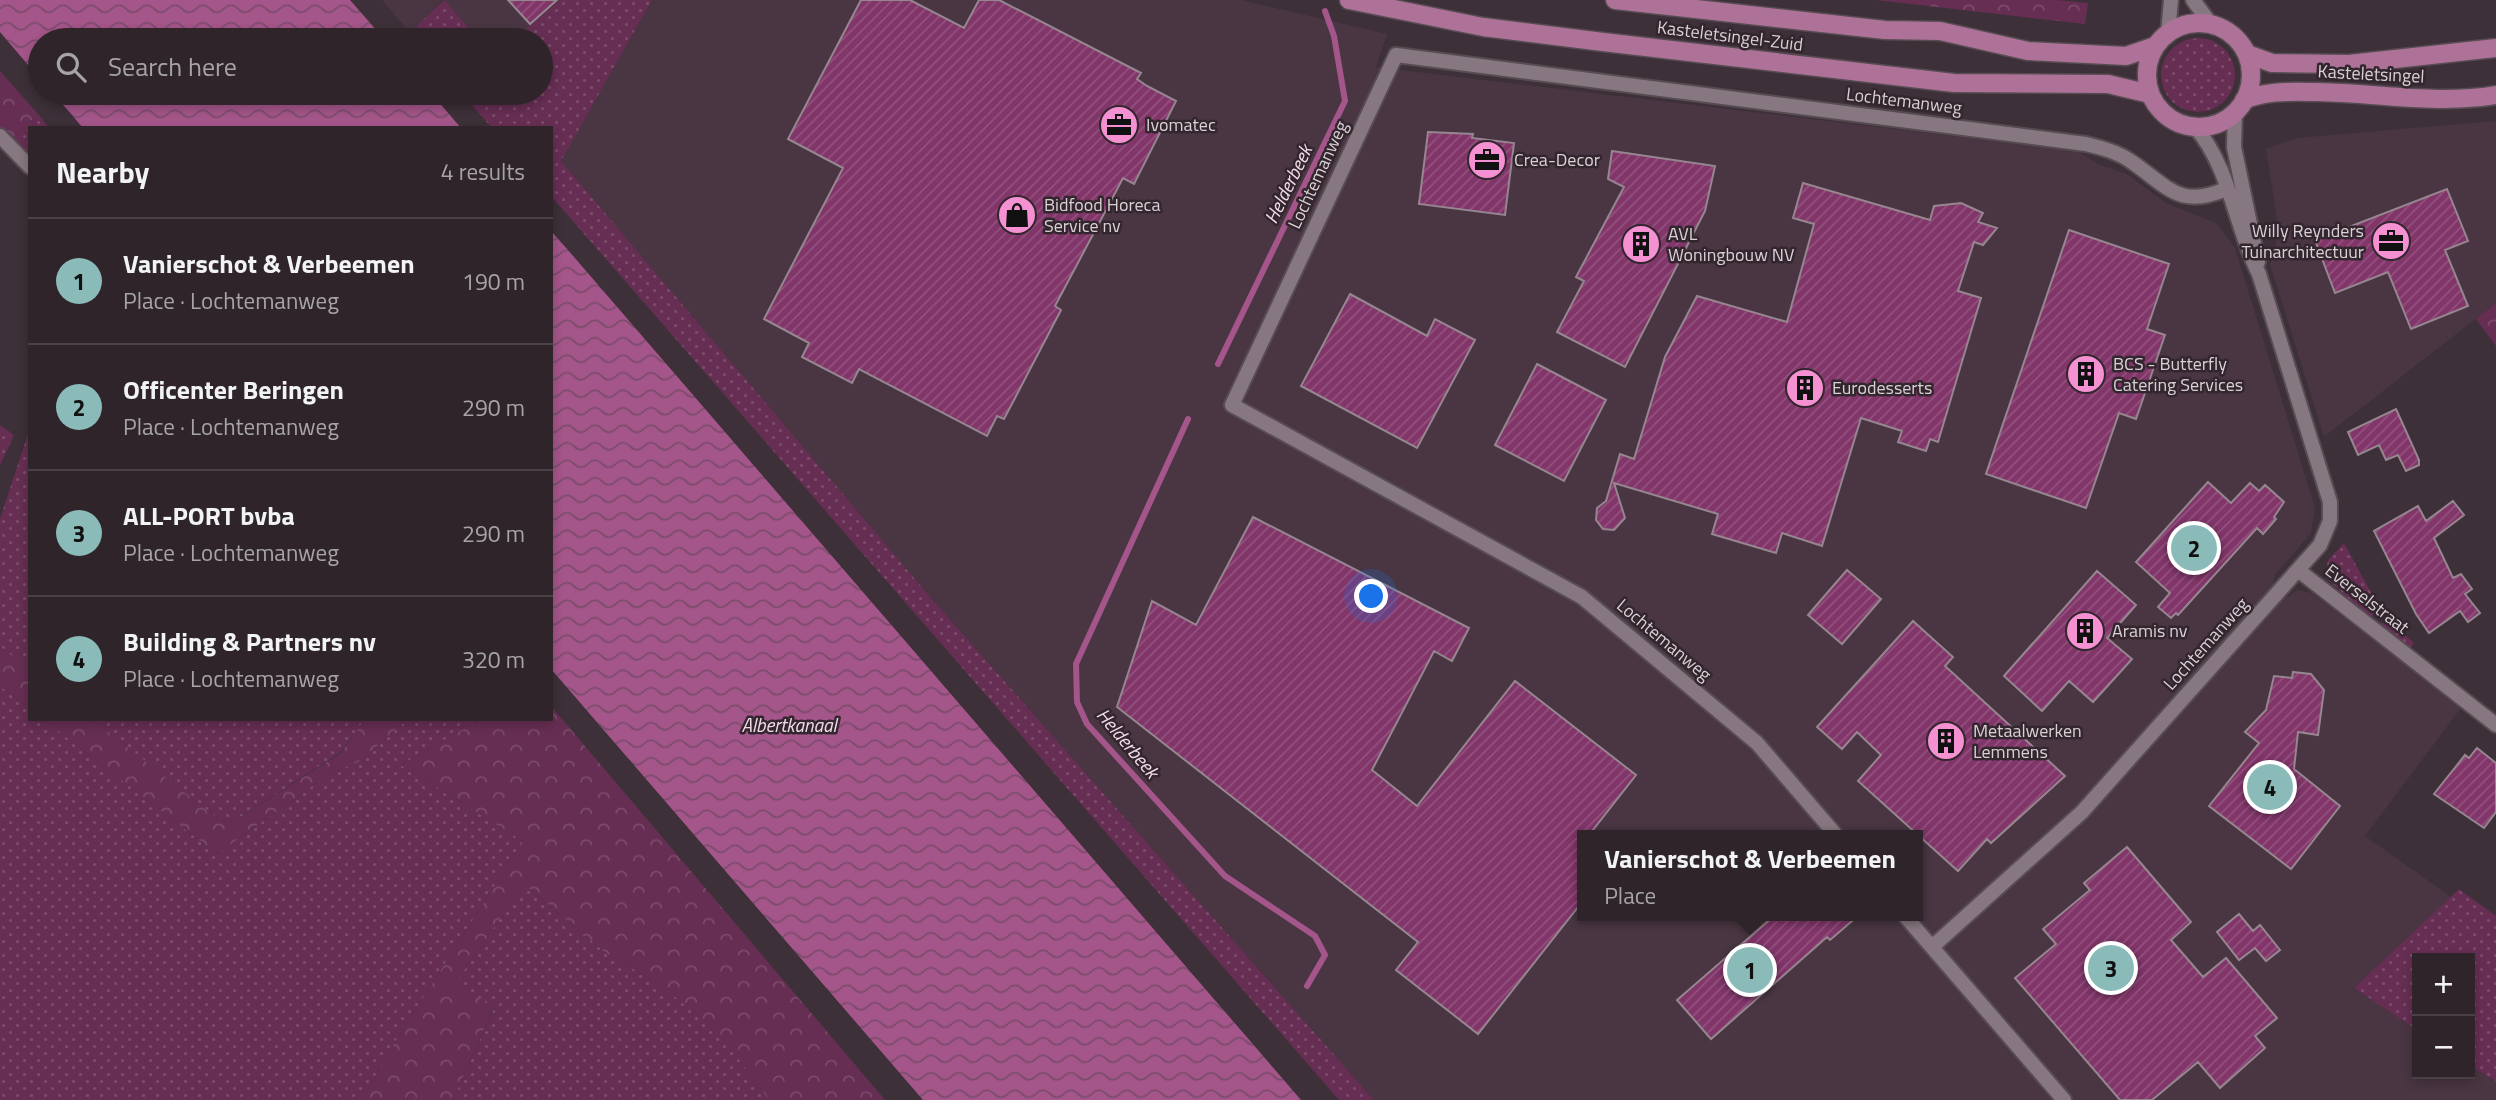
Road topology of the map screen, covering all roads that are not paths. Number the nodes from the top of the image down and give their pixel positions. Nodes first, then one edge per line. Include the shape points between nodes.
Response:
1 (1349, 0) edge
2 (1615, 0) edge
3 (2171, 0) edge
4 (2193, 0) edge
5 (2210, 23) junction
6 (2161, 40) junction
7 (2496, 48) edge
8 (2247, 54) junction
9 (2150, 94) junction
10 (2496, 95) edge
11 (2240, 106) junction
12 (2195, 127) junction
13 (0, 136) edge
14 (28, 165) edge
15 (2226, 189) junction
16 (2259, 274) junction
17 (2298, 570) junction
18 (2496, 725) edge
19 (1832, 830) edge
20 (1909, 921) edge
21 (1932, 947) junction
22 (2064, 1100) edge

1 - 9 main road, Kasteletsingel-Zuid via 1483,27 1954,83 2108,84
2 - 6 main road, Kasteletsingel-Zuid via 1885,30 1940,31 2028,51 2126,56
3 - 6 street
4 - 5 street
5 - 6 main road via 2187,24
5 - 8 main road via 2230,33
6 - 9 main road via 2147,63
7 - 8 main road, Kasteletsingel via 2349,64 2272,63
8 - 11 main road via 2250,78
9 - 12 main road via 2162,111
10 - 11 main road, Kasteletsingel via 2442,100 2273,92
11 - 12 main road via 2223,121
11 - 16 street, Everselstraat via 2234,147
12 - 15 street, Everselstraat via 2214,153
13 - 14 street
15 - 16 street, Everselstraat
15 - 19 street, Lochtemanweg via 2203,197 2176,194 2116,153 2086,144 1395,55 1232,405 1582,597 1756,743
16 - 17 street, Everselstraat via 2330,502 2327,532
17 - 18 street, Everselstraat
17 - 21 street, Lochtemanweg via 2082,812
20 - 21 street
21 - 22 street

